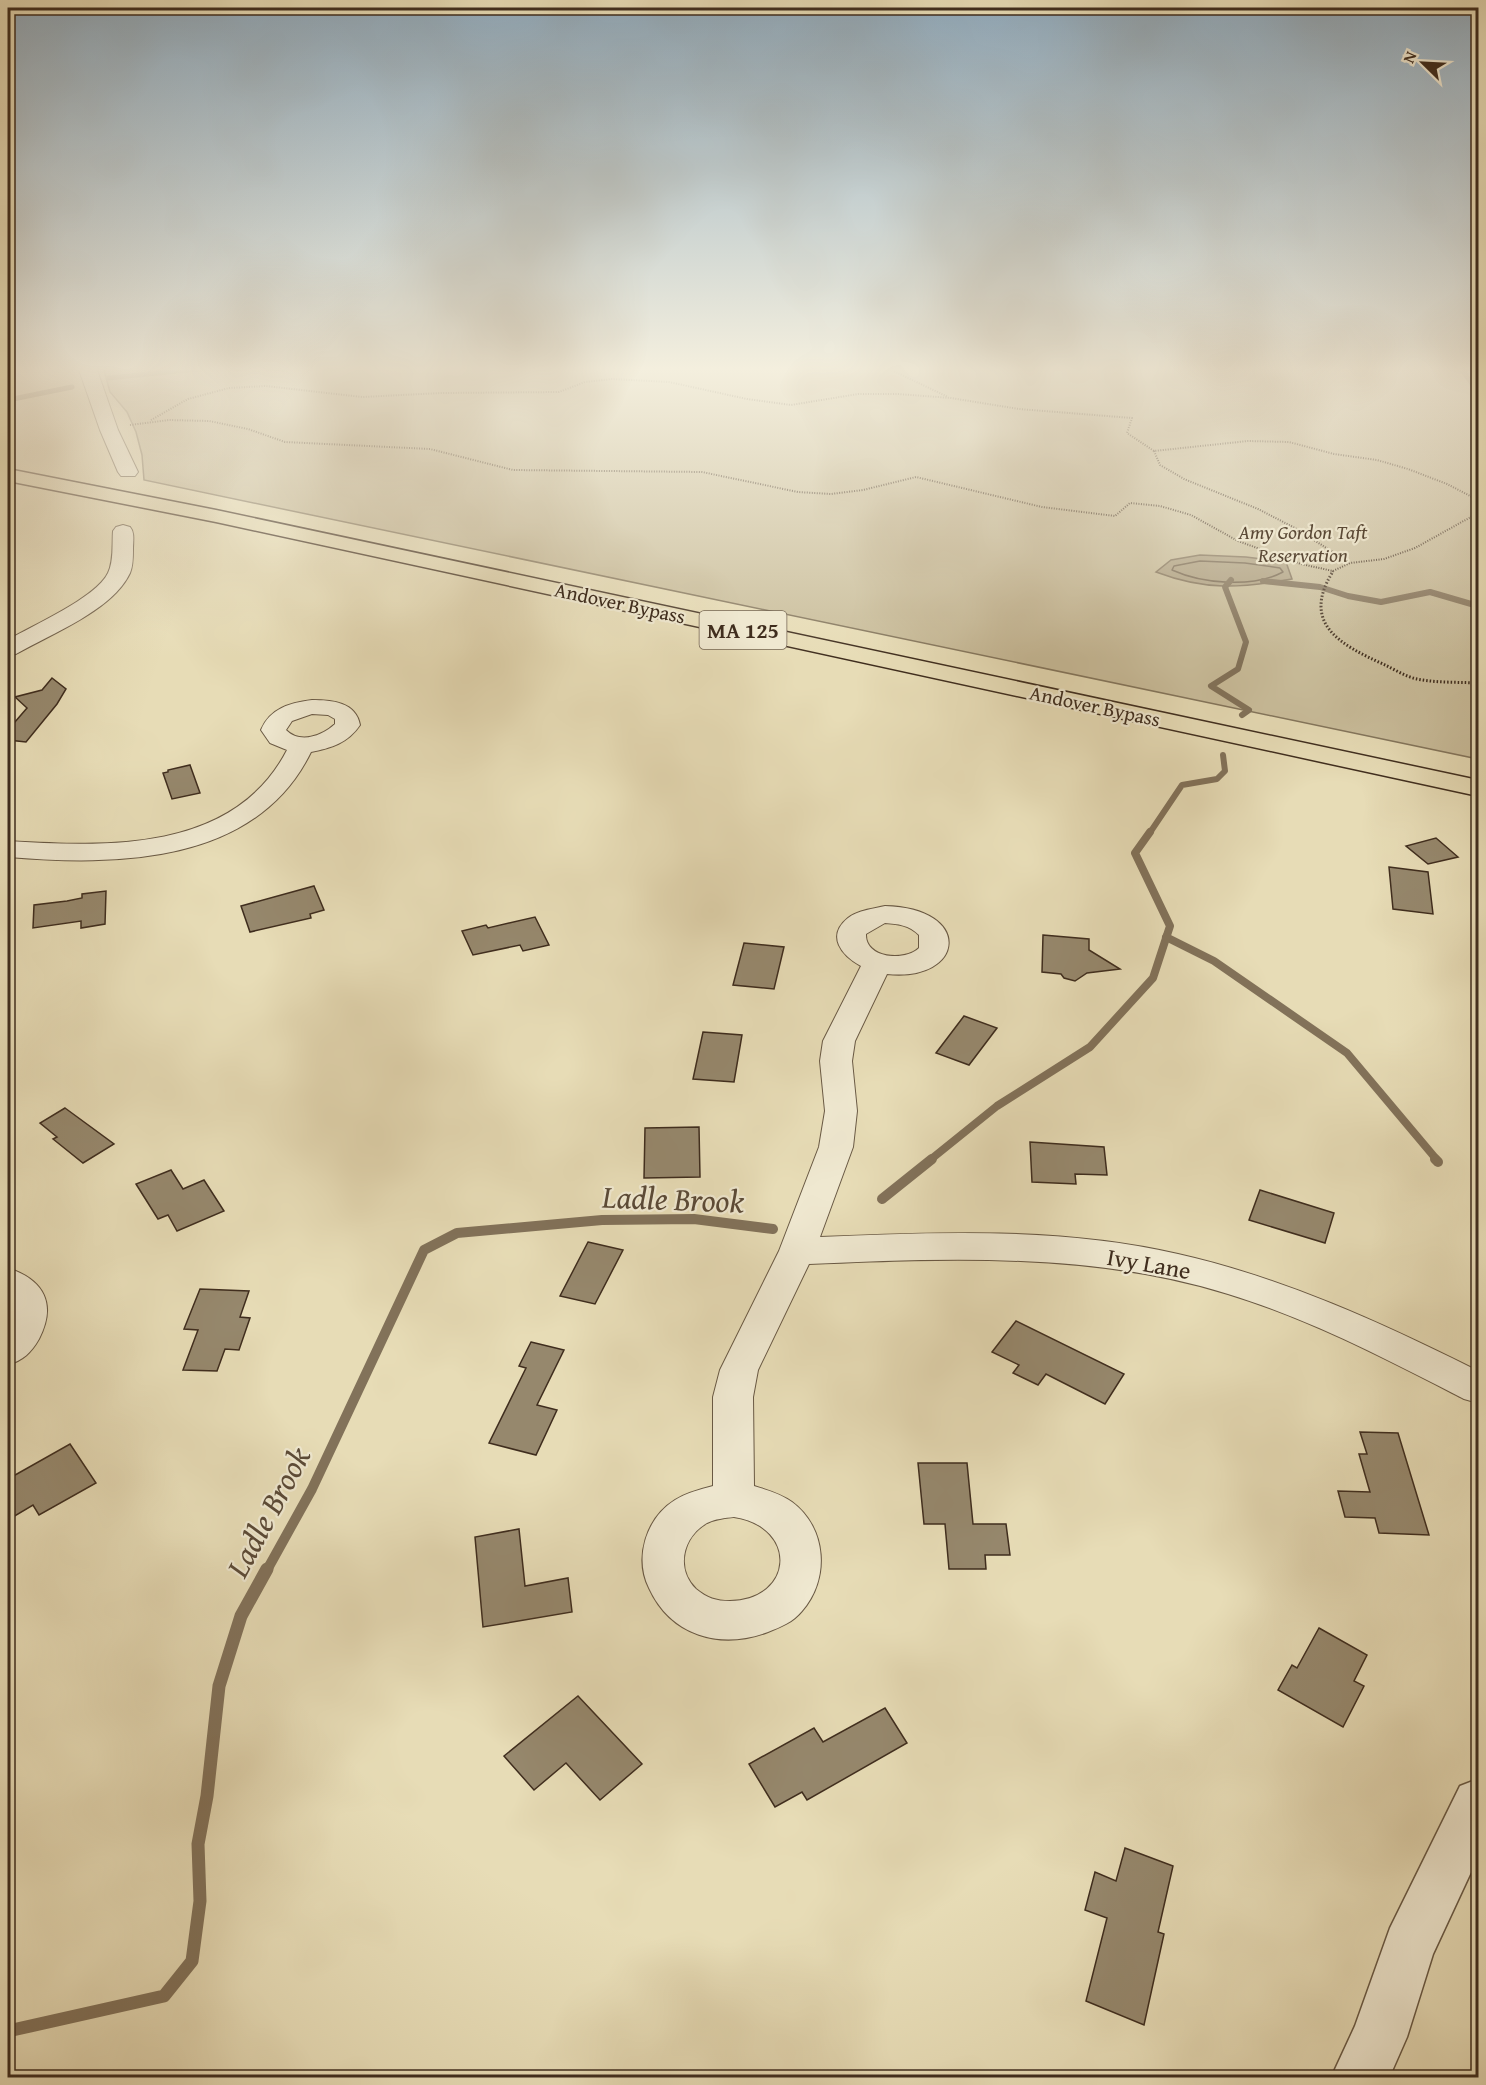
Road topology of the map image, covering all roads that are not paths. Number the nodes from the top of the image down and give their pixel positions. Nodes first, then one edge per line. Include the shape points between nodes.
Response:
1 (125, 464) edge
2 (128, 472) dead end
3 (8, 475) edge
4 (123, 531) dead end
5 (8, 649) edge
6 (302, 744) dead end
7 (1479, 788) edge
8 (8, 849) edge
9 (877, 963) dead end
10 (797, 1251) junction
11 (8, 1282) edge
12 (8, 1350) edge
13 (1479, 1388) edge
14 (734, 1500) dead end
15 (1479, 1803) edge
16 (1359, 2078) edge

1 - 2 street
3 - 7 main road, Andover Bypass / MA 125 via 216,516
4 - 5 street via 119,573 108,587 74,612
6 - 8 street via 290,770 269,795 236,818 192,838 167,846 112,853
9 - 10 street via 839,1041 836,1061 841,1111 836,1148
10 - 13 street, Ivy Lane via 906,1247 1083,1252 1180,1268 1229,1280 1318,1313
10 - 14 street via 739,1370 733,1397
11 - 12 street via 23,1291 30,1302 31,1316 25,1331
15 - 16 street via 1409,1947 1380,2037

